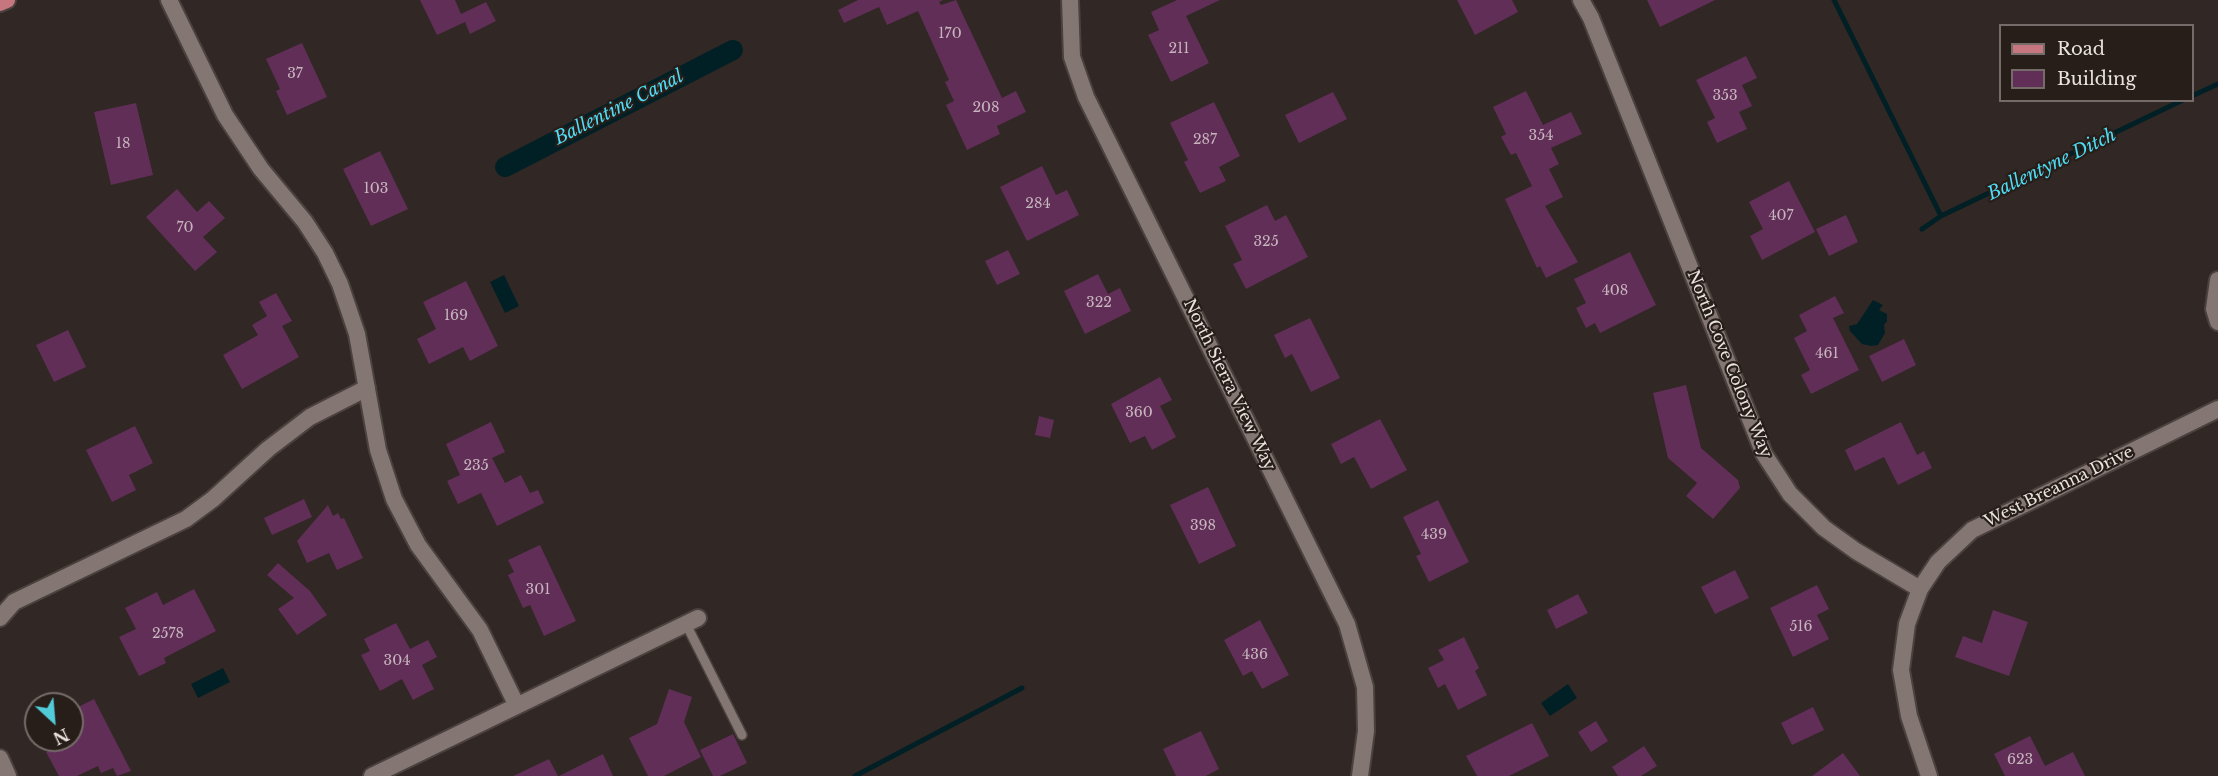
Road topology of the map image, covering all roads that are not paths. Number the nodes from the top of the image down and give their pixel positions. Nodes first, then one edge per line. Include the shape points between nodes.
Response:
1 (7, 0) edge
2 (169, 0) edge
3 (1070, 0) edge
4 (1581, 0) edge
5 (0, 3) edge
6 (2217, 281) edge
7 (2218, 322) edge
8 (367, 388) junction
9 (2218, 409) edge
10 (1920, 589) junction
11 (0, 618) edge
12 (692, 621) joint
13 (516, 705) junction
14 (742, 735) dead end
15 (0, 758) edge
16 (8, 776) edge
17 (372, 776) edge
18 (1360, 776) edge
19 (1929, 776) edge

1 - 5 main road
2 - 8 street via 225,115 325,253 357,334
3 - 18 street, North Sierra View Way via 1072,57 1086,97 1347,624 1365,687 1366,731
4 - 10 street, North Cove Colony Way via 1769,463 1790,494 1824,528
6 - 7 street via 2214,309
8 - 11 street via 310,417 186,519 14,602
8 - 13 street via 378,450 394,499 418,545 480,630
9 - 10 street, West Breanna Drive via 1972,530 1938,562
10 - 19 street via 1907,624 1901,670 1908,716
12 - 13 street
12 - 14 lane
13 - 17 street
15 - 16 street

